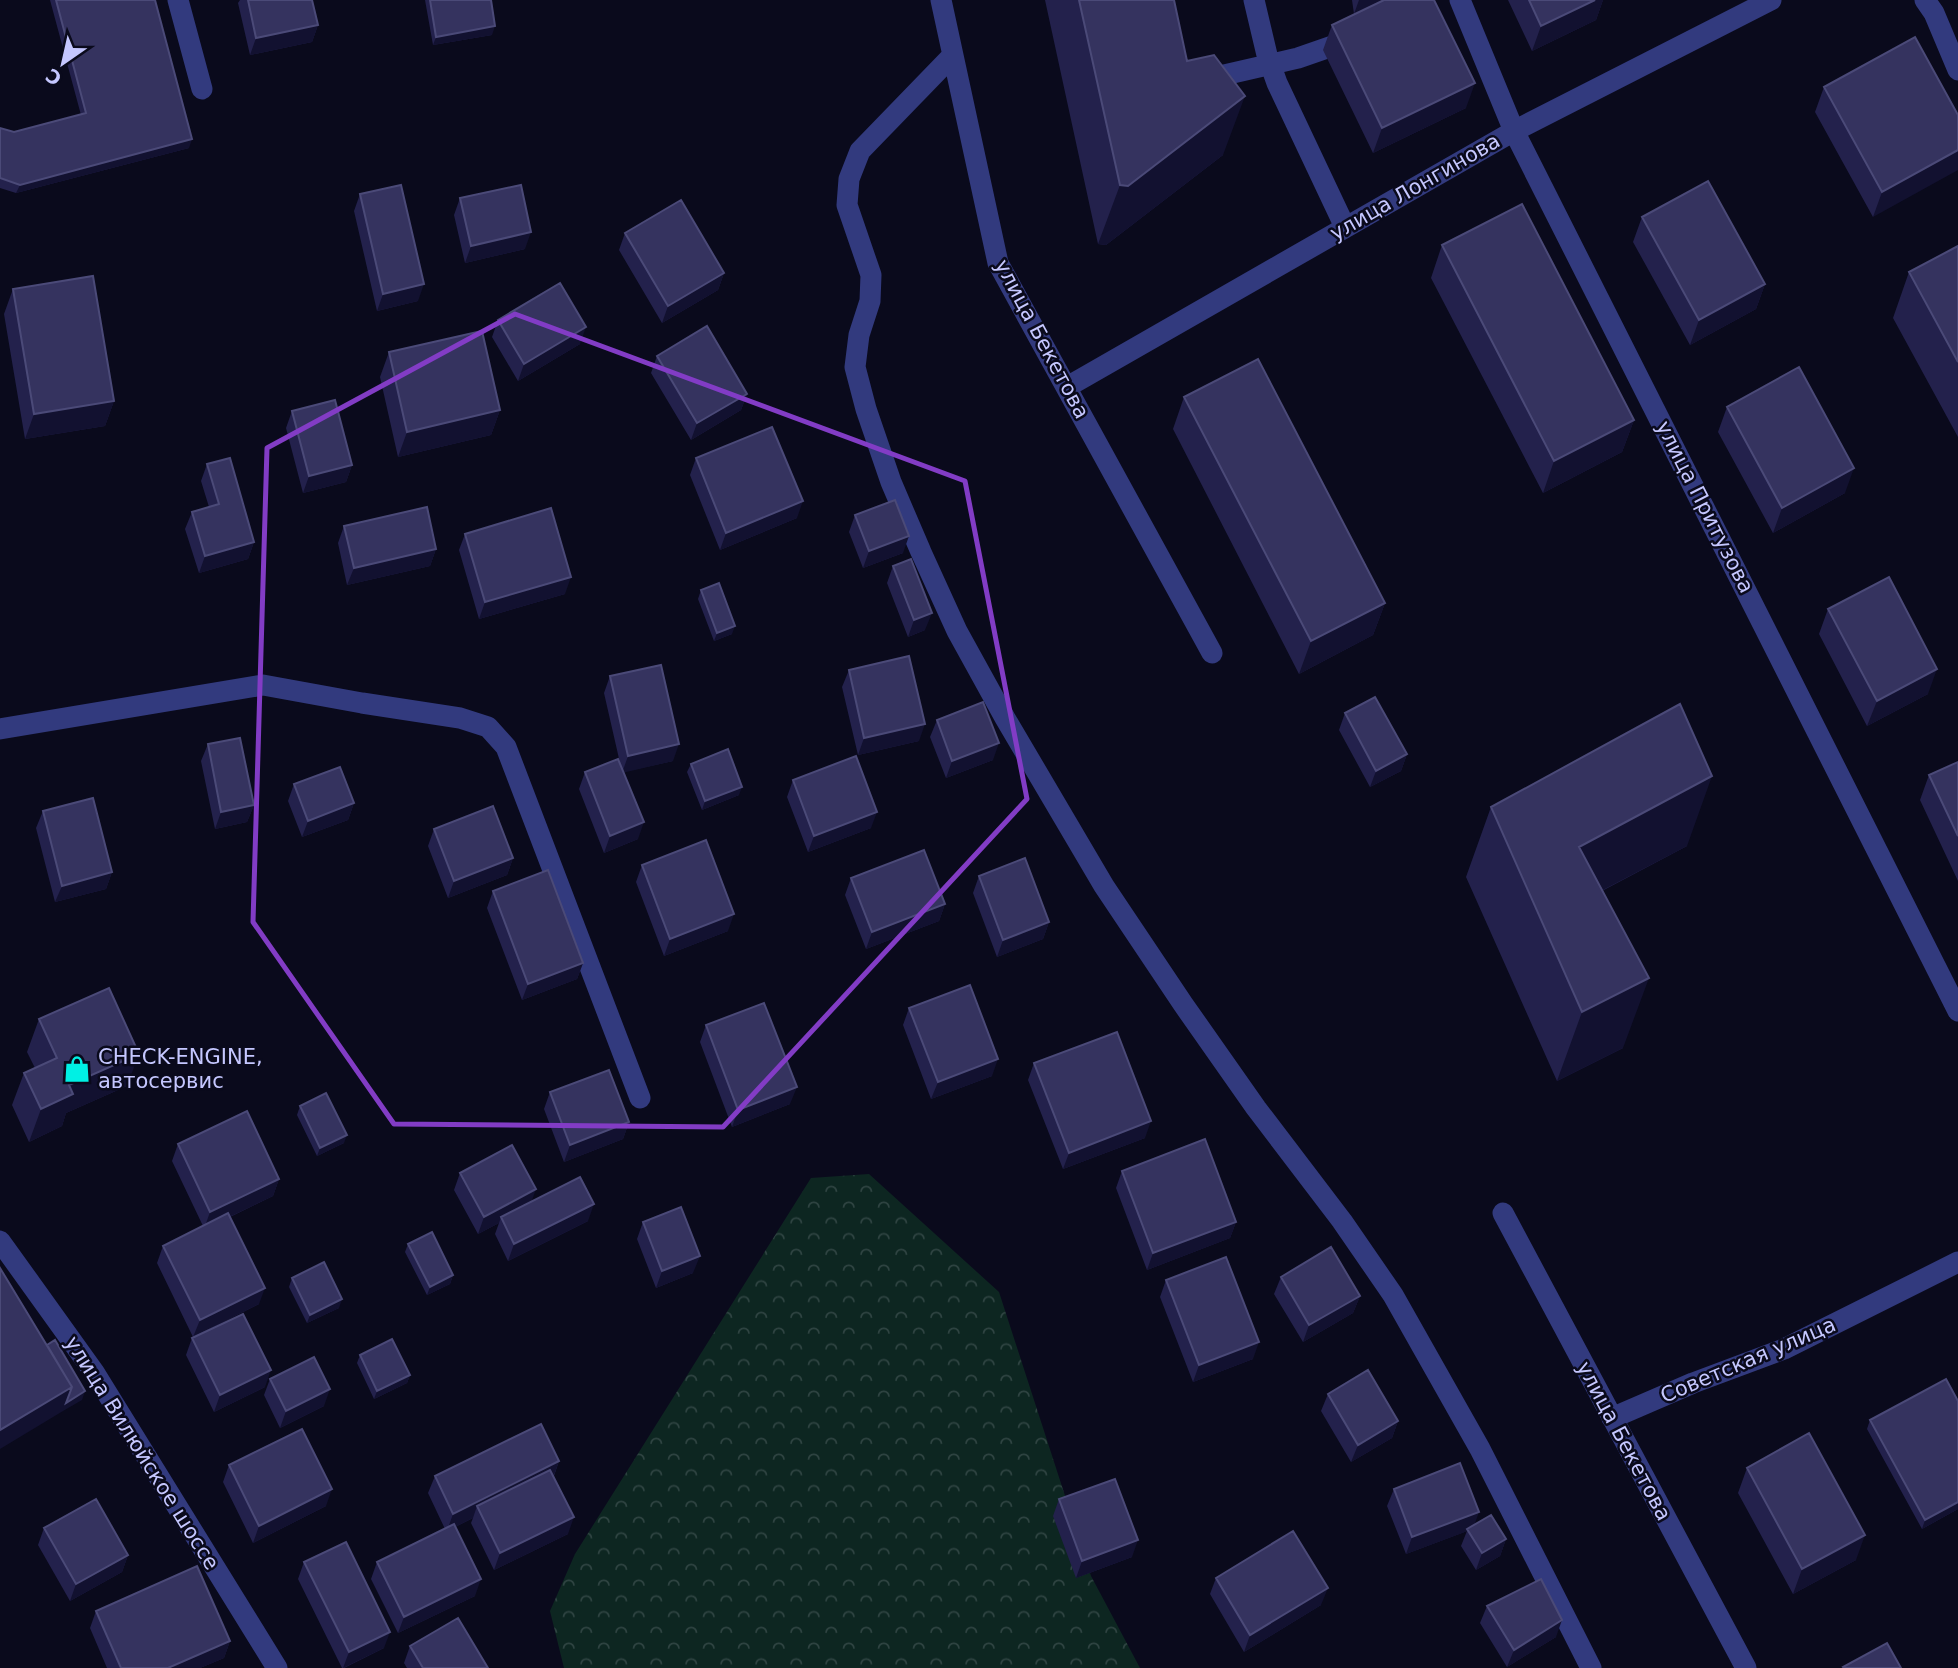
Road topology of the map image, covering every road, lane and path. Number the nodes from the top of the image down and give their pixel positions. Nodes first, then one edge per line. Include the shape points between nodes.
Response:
1 (178, 0) edge
2 (941, 0) edge
3 (1254, 0) edge
4 (1460, 0) edge
5 (1771, 0) edge
6 (1925, 0) edge
7 (1370, 32) edge
8 (953, 55) junction
9 (1270, 65) junction
10 (1182, 66) edge
11 (1958, 70) edge
12 (202, 89) dead end
13 (1514, 131) junction
14 (1345, 228) junction
15 (1067, 387) junction
16 (1212, 653) dead end
17 (0, 729) edge
18 (1958, 1011) edge
19 (640, 1097) dead end
20 (1503, 1213) dead end
21 (0, 1241) edge
22 (1958, 1262) edge
23 (1612, 1418) junction
24 (277, 1668) edge
25 (1591, 1668) edge
26 (1746, 1668) edge

1 - 12 street
2 - 8 street, улица Бекетова
3 - 9 street
4 - 13 street, улица Притузова
5 - 13 street, улица Лонгинова
6 - 11 street
7 - 9 street
8 - 15 street, улица Бекетова via 998,263
8 - 25 street via 860,151 849,178 847,205 871,275 870,302 855,367 891,482 957,631 1104,886 1197,1025 1393,1295 1480,1449
9 - 10 street via 1211,78
9 - 14 street
13 - 14 street, улица Лонгинова
13 - 18 street, улица Притузова
14 - 15 street, улица Лонгинова
15 - 16 street, улица Бекетова
17 - 19 street via 263,685 460,718 488,727 506,747
20 - 23 street, улица Бекетова
21 - 24 street, улица Вилюйское шоссе via 93,1372
22 - 23 street, Советская улица via 1784,1349
23 - 26 street, улица Бекетова

